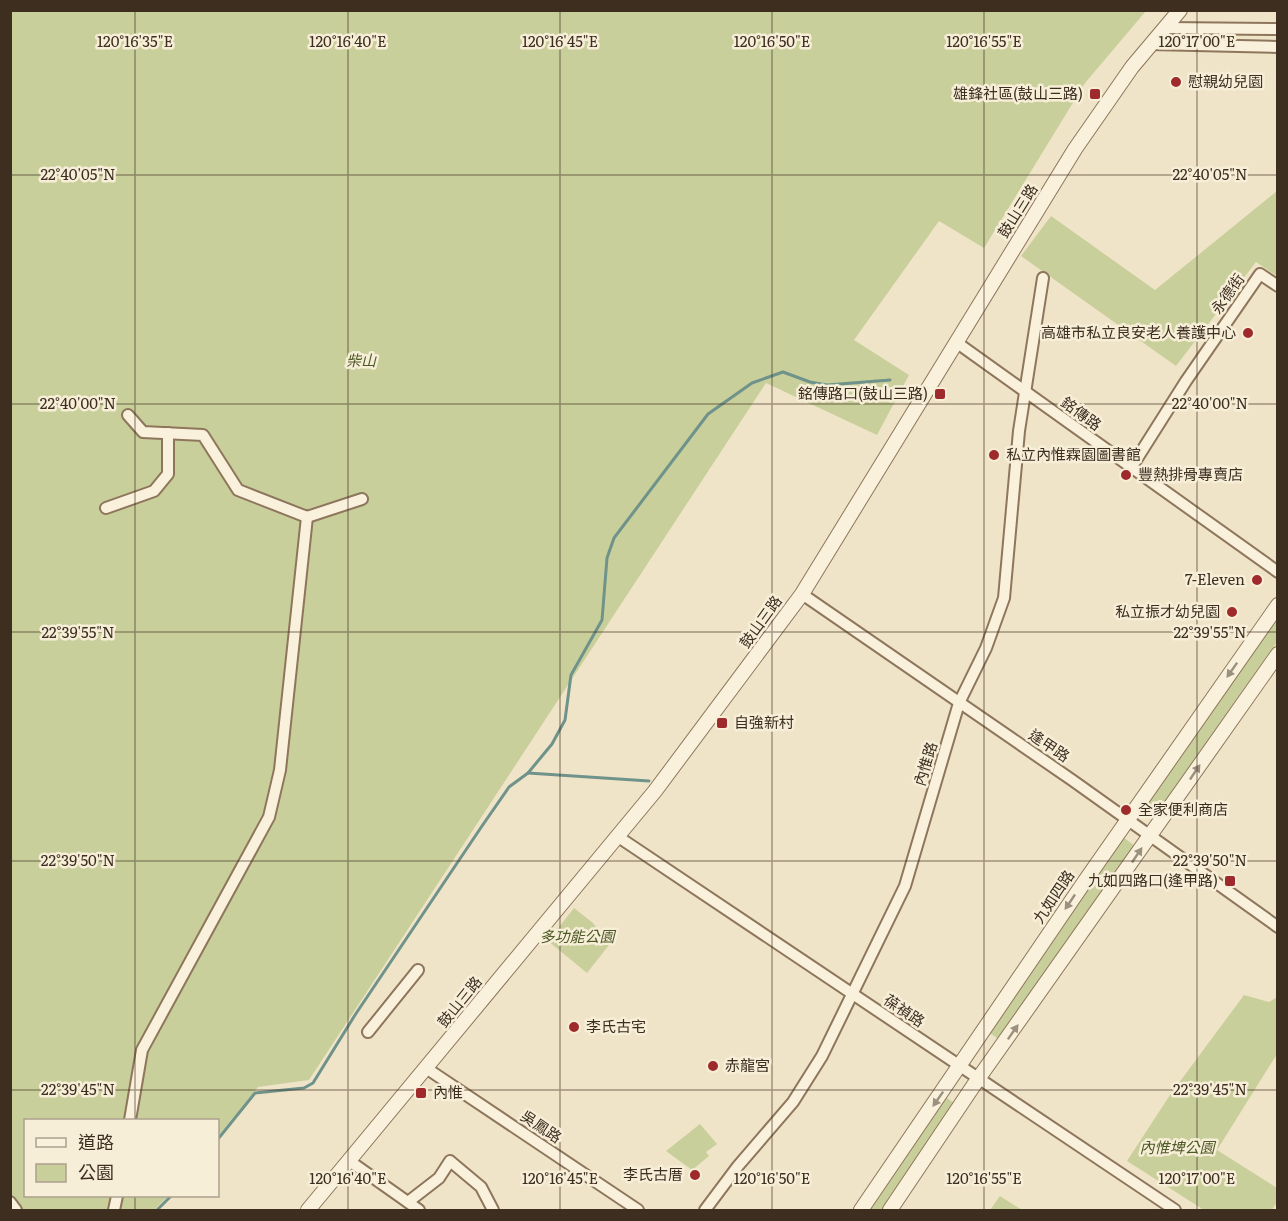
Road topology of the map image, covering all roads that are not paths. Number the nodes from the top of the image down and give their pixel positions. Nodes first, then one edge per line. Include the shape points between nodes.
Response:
1 (1180, 10) edge
2 (1165, 28) junction
3 (1278, 29) edge
4 (1151, 44) junction
5 (1278, 47) edge
6 (1043, 278) dead end
7 (1278, 286) edge
8 (956, 342) junction
9 (1024, 391) junction
10 (128, 415) dead end
11 (168, 433) junction
12 (1131, 468) junction
13 (362, 499) dead end
14 (106, 508) dead end
15 (307, 517) junction
16 (1278, 572) edge
17 (802, 594) junction
18 (1278, 605) edge
19 (1278, 654) edge
20 (959, 703) junction
21 (1128, 819) junction
22 (616, 836) junction
23 (1150, 838) junction
24 (1278, 927) edge
25 (418, 970) dead end
26 (852, 994) junction
27 (368, 1032) dead end
28 (960, 1067) junction
29 (426, 1068) junction
30 (978, 1079) junction
31 (130, 1119) edge
32 (351, 1162) junction
33 (10, 1202) edge
34 (408, 1202) junction
35 (16, 1210) edge
36 (308, 1210) edge
37 (419, 1210) edge
38 (493, 1210) edge
39 (638, 1210) edge
40 (705, 1210) edge
41 (861, 1210) edge
42 (890, 1210) edge
43 (1175, 1210) edge

1 - 2 street, 鼓山三路
2 - 3 street
2 - 4 street, 鼓山三路
4 - 5 street
4 - 8 street, 鼓山三路 via 1081,140
6 - 9 street, 內惟路
7 - 12 street, 永德街 via 1260,274
8 - 9 street, 銘傳路
8 - 17 street, 鼓山三路
9 - 12 street, 銘傳路
9 - 20 street, 內惟路 via 1004,598 986,648
10 - 11 street via 143,432
11 - 14 street via 168,474 154,491
11 - 15 street via 202,435 238,490
12 - 16 street, 銘傳路
13 - 15 street
15 - 31 street via 280,770 269,817 142,1050
17 - 20 street, 逢甲路
17 - 22 street, 鼓山三路
18 -> 21 street, 九如四路
23 -> 19 street
20 - 21 street, 逢甲路
20 - 26 street, 內惟路 via 905,886
21 - 23 street, 逢甲路
21 -> 28 street, 九如四路
22 - 26 street, 葆禎路
22 - 29 street, 鼓山三路
23 - 24 street, 逢甲路
30 -> 23 street
25 - 27 street
26 - 28 street, 葆禎路
26 - 40 street, 內惟路 via 822,1056 793,1102
28 - 30 street, 葆禎路
28 -> 41 street, 九如四路
29 - 32 street, 鼓山三路
29 - 39 street, 吳鳳路
30 - 42 street
30 - 43 street, 葆禎路
32 - 34 street
32 - 36 street, 鼓山三路
33 - 35 street
34 - 37 street
34 - 38 street via 439,1178 450,1161 480,1187

